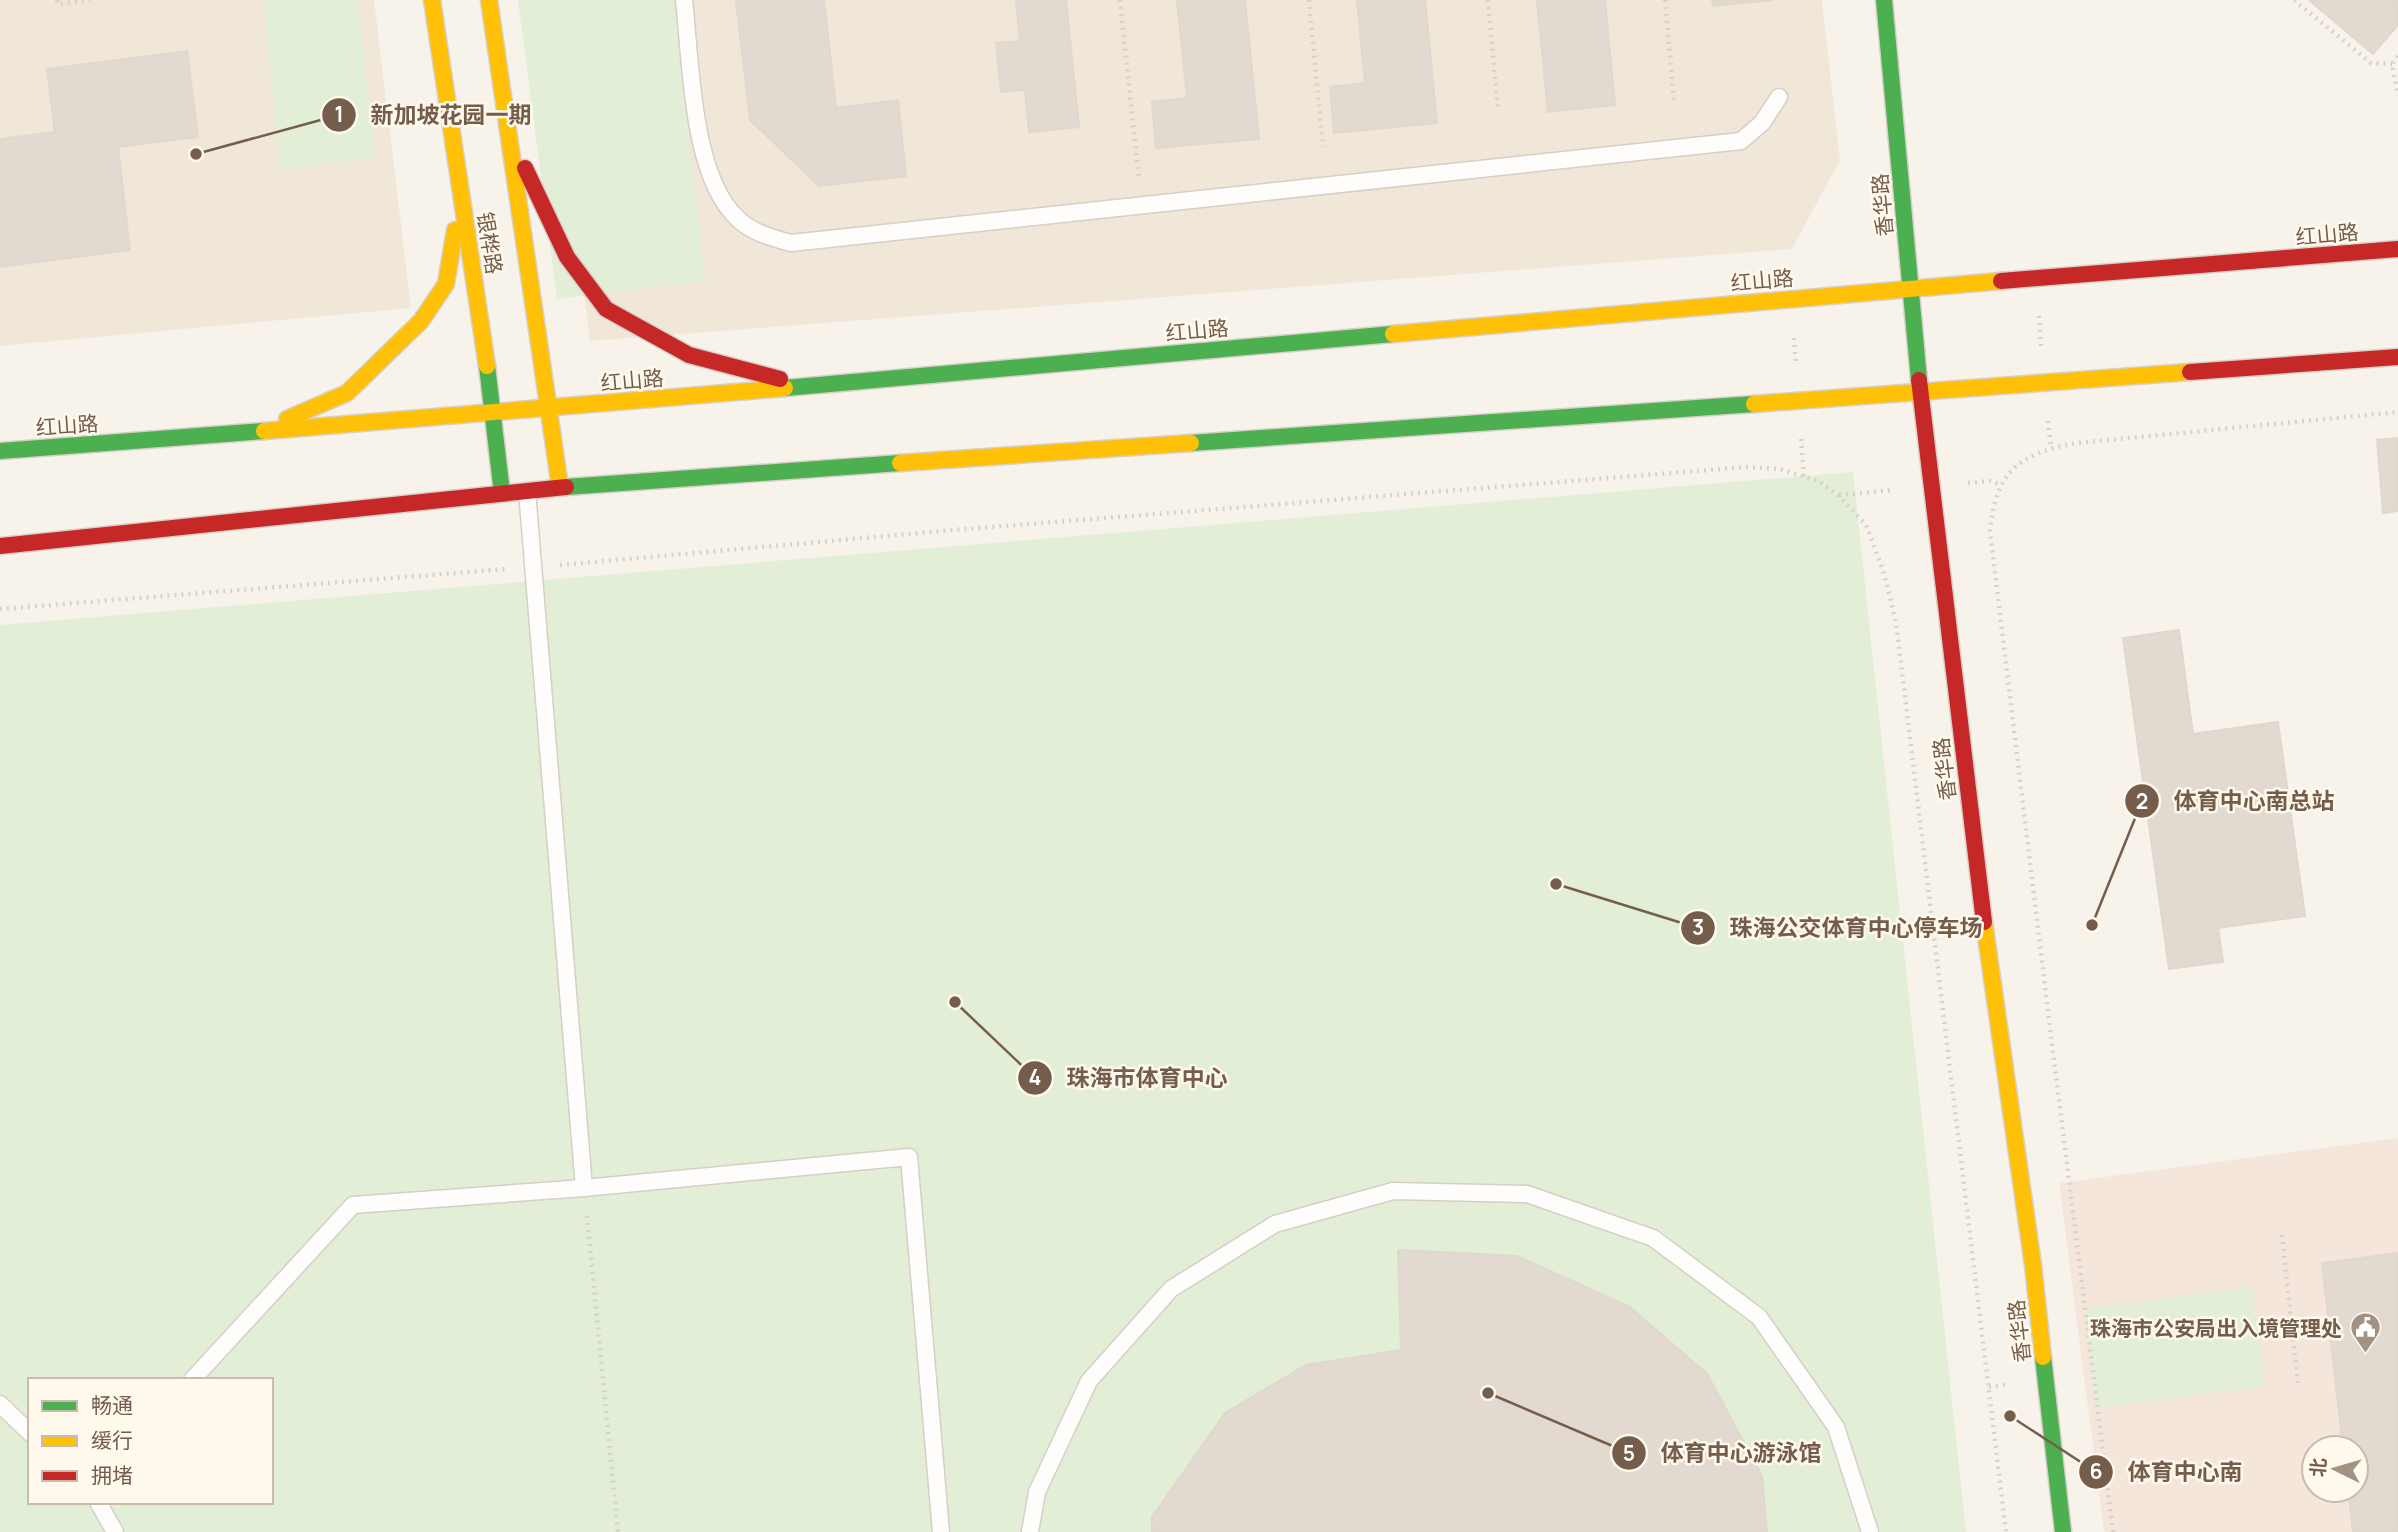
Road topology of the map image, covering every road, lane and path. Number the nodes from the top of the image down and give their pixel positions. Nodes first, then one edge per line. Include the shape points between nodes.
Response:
1 (57, 0) edge
2 (90, 0) edge
3 (432, 0) edge
4 (489, 0) edge
5 (684, 0) edge
6 (1120, 0) edge
7 (1309, 0) edge
8 (1488, 0) edge
9 (1665, 0) edge
10 (1884, 0) edge
11 (2294, 0) edge
12 (2398, 56) edge
13 (2392, 64) junction
14 (2398, 96) edge
15 (1779, 97) dead end
16 (1674, 101) dead end
17 (1498, 110) dead end
18 (506, 124) junction
19 (452, 135) junction
20 (1323, 147) dead end
21 (1141, 205) junction
22 (2398, 249) edge
23 (1911, 288) junction
24 (2398, 357) edge
25 (808, 386) junction
26 (1920, 393) junction
27 (547, 409) junction
28 (2398, 412) edge
29 (494, 413) junction
30 (259, 431) junction
31 (0, 451) edge
32 (559, 487) junction
33 (527, 491) junction
34 (502, 493) junction
35 (0, 545) edge
36 (533, 567) junction
37 (0, 608) edge
38 (584, 1188) junction
39 (2282, 1235) dead end
40 (194, 1378) edge
41 (2298, 1383) dead end
42 (0, 1405) edge
43 (28, 1431) edge
44 (99, 1504) edge
45 (115, 1532) edge
46 (618, 1532) edge
47 (941, 1532) edge
48 (1030, 1532) edge
49 (1870, 1532) edge
50 (2006, 1532) edge
51 (2063, 1532) edge
52 (2113, 1532) edge

1 - 2 path via 58,4
3 - 19 main road, 银桦路
4 - 18 main road, 银桦路
5 - 21 lane via 699,135 709,173 722,202 761,235 791,243
6 - 21 path
7 - 20 path
8 - 17 path
9 - 16 path
10 - 23 main road, 香华路
11 - 13 path via 2371,64
12 - 13 path
13 - 14 path
15 - 21 lane via 1762,123 1741,141
18 - 25 main road via 567,257 606,309 688,355
18 - 27 main road, 银桦路
19 - 29 main road, 银桦路
19 - 30 main road via 455,238 446,284 428,312 347,393
22 - 23 main road, 红山路
23 - 25 main road, 红山路
23 - 26 main road, 香华路
24 - 26 main road
25 - 27 main road, 红山路
26 - 32 main road
26 - 51 main road, 香华路
27 - 29 main road, 红山路
27 - 32 main road, 银桦路
28 - 52 path via 2051,448 2012,469 1993,507 1990,531
29 - 30 main road, 红山路
29 - 34 main road, 银桦路
30 - 31 main road, 红山路
32 - 33 main road
33 - 34 main road
33 - 36 lane
34 - 35 main road
36 - 37 path
36 - 38 lane
36 - 50 path via 1747,467 1780,469 1818,481 1866,525 1896,622
38 - 40 lane via 353,1205
38 - 46 path
38 - 47 lane via 909,1157
39 - 41 path
42 - 43 lane
44 - 45 lane
48 - 49 lane via 1037,1492 1089,1381 1171,1289 1275,1224 1393,1191 1527,1194 1653,1238 1759,1317 1836,1427

